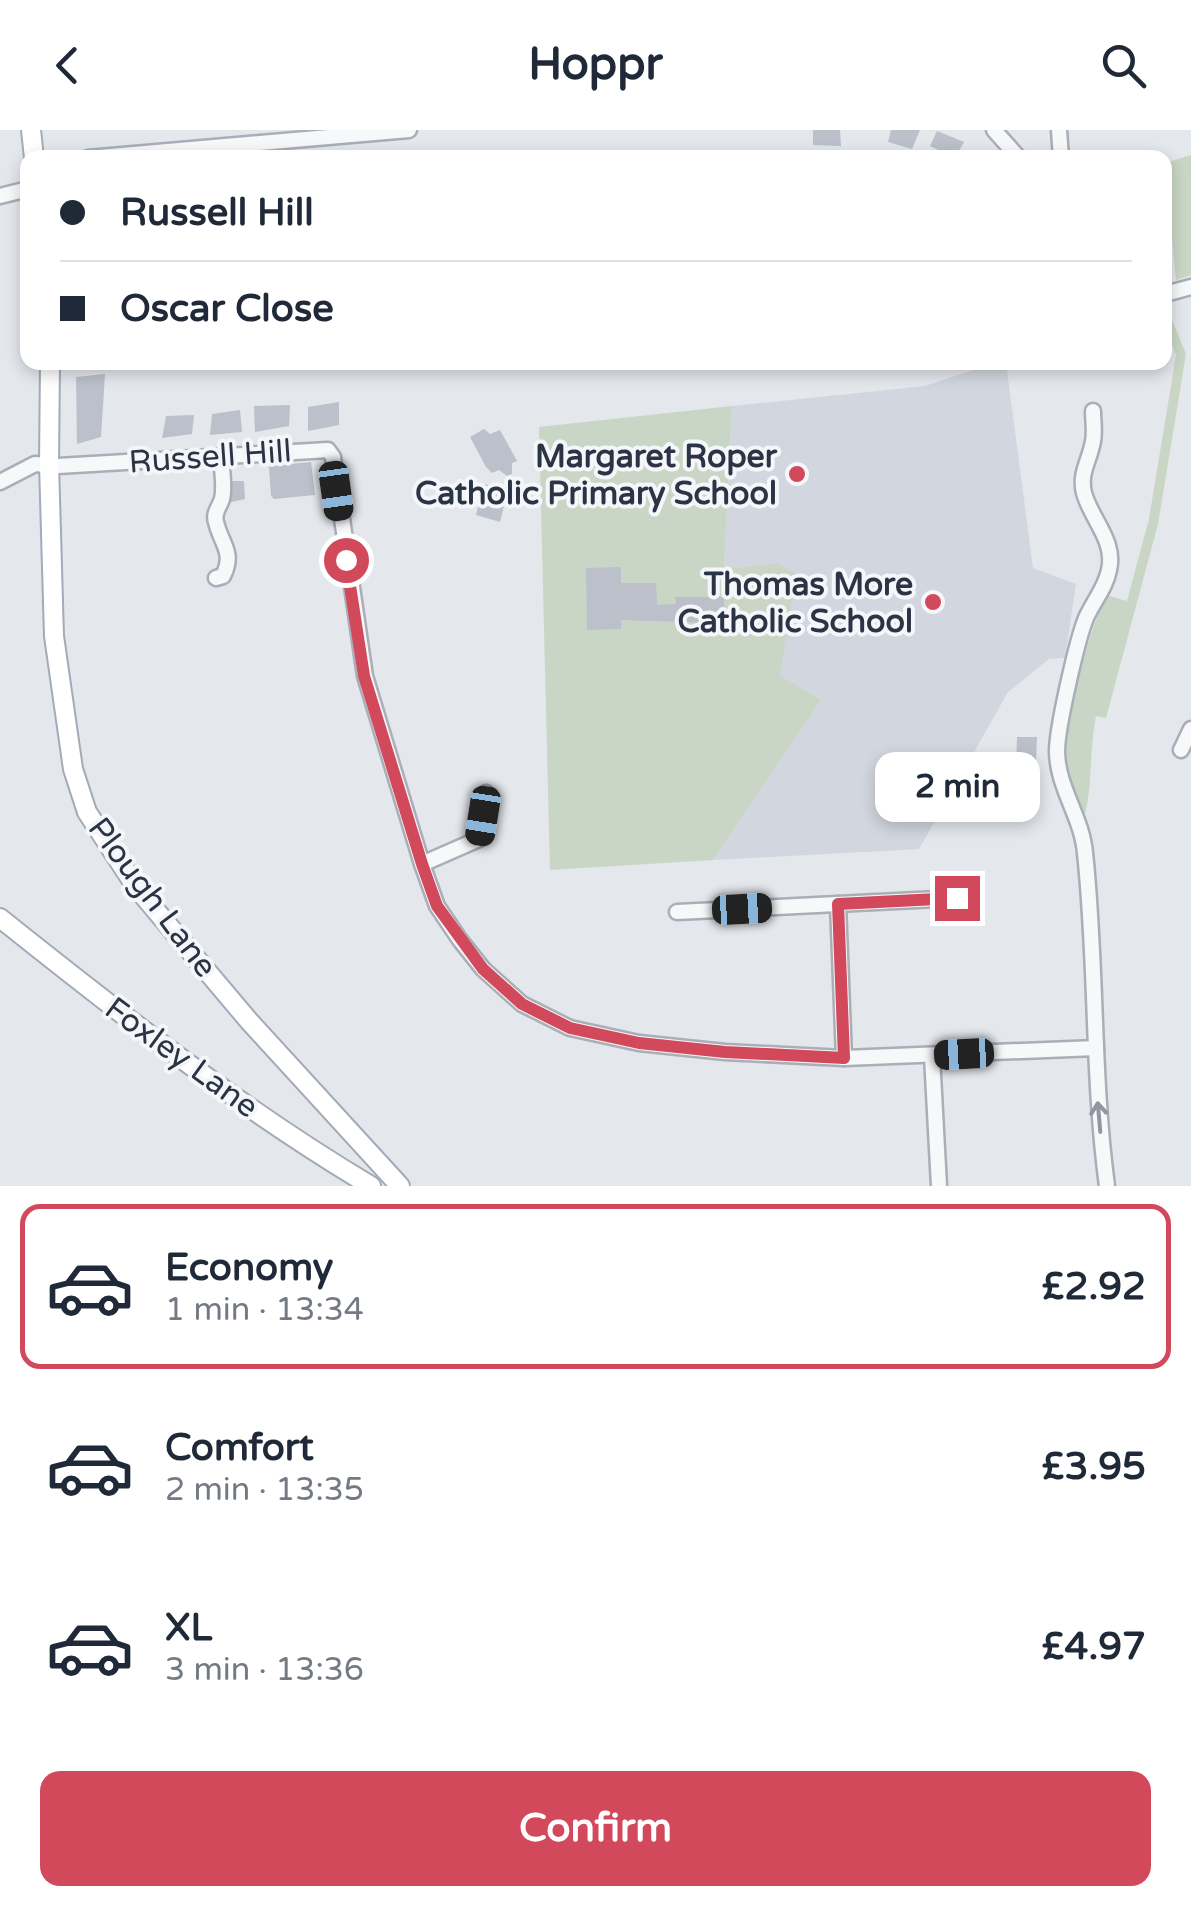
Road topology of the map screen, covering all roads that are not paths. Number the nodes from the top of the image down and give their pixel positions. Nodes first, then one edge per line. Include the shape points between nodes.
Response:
1 (408, 130) edge
2 (994, 130) edge
3 (275, 136) edge
4 (156, 150) edge
5 (1012, 150) edge
6 (50, 370) edge
7 (1093, 411) dead end
8 (222, 458) junction
9 (48, 464) junction
10 (0, 482) edge
11 (216, 578) dead end
12 (1191, 729) edge
13 (1181, 750) dead end
14 (486, 793) dead end
15 (422, 864) junction
16 (957, 898) dead end
17 (838, 904) junction
18 (677, 912) dead end
19 (0, 918) edge
20 (1096, 1048) junction
21 (932, 1056) junction
22 (844, 1058) junction
23 (371, 1186) edge
24 (400, 1186) edge
25 (939, 1186) edge
26 (1107, 1186) edge

1 - 3 street
2 - 5 street
3 - 4 street
6 - 9 main road, Plough Lane
7 - 20 street via 1083,488 1108,540 1109,573 1084,621 1057,751 1083,832
8 - 9 street, Russell Hill
8 - 11 street via 223,496 215,514 229,550 223,576
8 - 15 street, Russell Hill via 322,448 332,456 364,676
9 - 10 street, Russell Hill
9 - 24 main road, Plough Lane via 54,636 73,769 87,812 148,901
12 - 13 street
14 - 15 street via 479,839
15 - 22 street, Russell Hill via 437,906 483,969 522,1004 570,1028 639,1043
16 - 17 street
17 - 18 street
17 - 22 street
19 - 23 main road, Foxley Lane via 131,1022
20 - 21 street, Russell Hill
26 -> 20 street
21 - 22 street, Russell Hill
21 - 25 street

